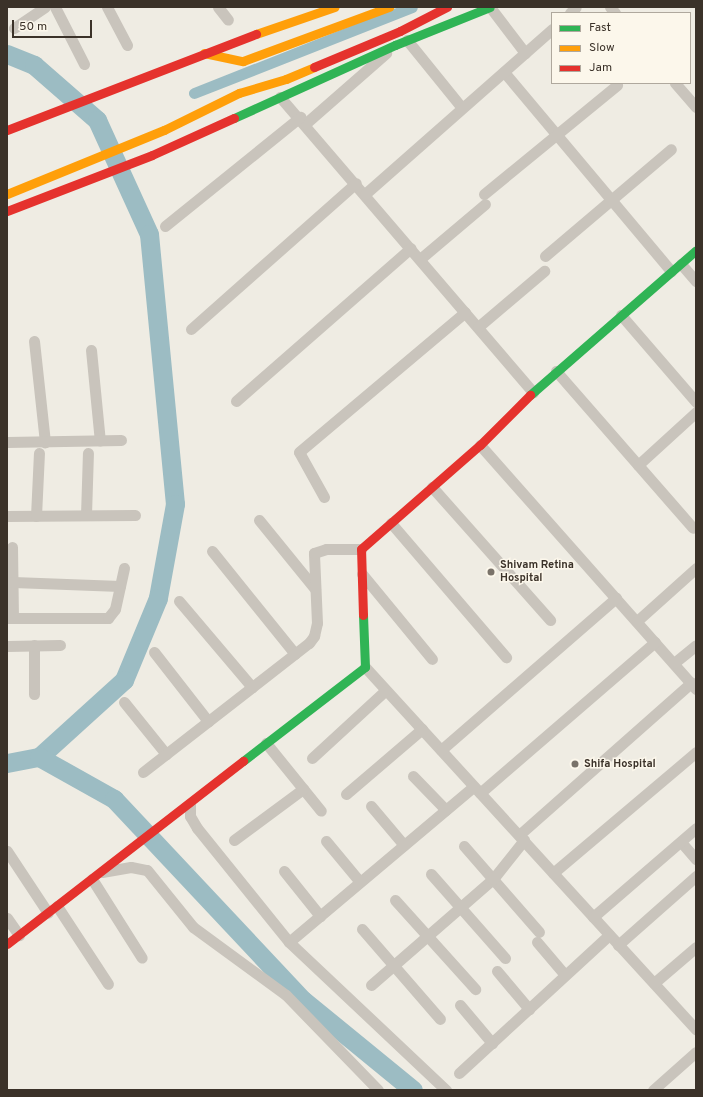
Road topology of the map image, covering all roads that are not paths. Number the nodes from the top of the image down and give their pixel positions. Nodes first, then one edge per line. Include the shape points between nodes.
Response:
1 (45, 7) edge
2 (55, 7) edge
3 (107, 7) edge
4 (218, 7) edge
5 (335, 7) edge
6 (389, 7) edge
7 (447, 7) edge
8 (490, 7) edge
9 (228, 20) dead end
10 (14, 28) dead end
11 (551, 30) edge
12 (407, 40) junction
13 (127, 45) dead end
14 (395, 45) junction
15 (203, 53) junction
16 (525, 53) junction
17 (84, 64) dead end
18 (504, 72) junction
19 (676, 84) edge
20 (617, 85) dead end
21 (239, 93) junction
22 (280, 97) junction
23 (696, 107) edge
24 (462, 108) junction
25 (239, 115) junction
26 (303, 121) junction
27 (7, 130) edge
28 (557, 134) junction
29 (671, 149) dead end
30 (356, 184) junction
31 (7, 194) edge
32 (364, 194) junction
33 (611, 199) junction
34 (7, 211) edge
35 (165, 226) dead end
36 (411, 248) junction
37 (696, 250) edge
38 (545, 256) dead end
39 (420, 258) junction
40 (681, 264) junction
41 (544, 271) dead end
42 (671, 271) junction
43 (696, 281) edge
44 (465, 312) junction
45 (621, 315) junction
46 (478, 327) junction
47 (191, 329) dead end
48 (34, 341) dead end
49 (92, 350) dead end
50 (556, 371) junction
51 (533, 392) junction
52 (236, 401) dead end
53 (696, 402) edge
54 (696, 412) edge
55 (121, 440) dead end
56 (100, 441) junction
57 (7, 442) edge
58 (45, 442) junction
59 (480, 445) junction
60 (88, 452) dead end
61 (39, 453) dead end
62 (638, 465) junction
63 (432, 487) junction
64 (324, 497) dead end
65 (86, 515) junction
66 (136, 515) dead end
67 (7, 516) edge
68 (36, 516) junction
69 (259, 520) dead end
70 (391, 523) junction
71 (693, 528) dead end
72 (12, 547) dead end
73 (361, 549) junction
74 (212, 551) dead end
75 (124, 568) dead end
76 (696, 568) edge
77 (362, 574) junction
78 (13, 582) junction
79 (120, 586) junction
80 (315, 590) junction
81 (616, 598) junction
82 (179, 601) dead end
83 (10, 618) edge
84 (550, 620) dead end
85 (637, 621) junction
86 (655, 642) junction
87 (34, 645) junction
88 (60, 645) dead end
89 (696, 645) edge
90 (7, 646) edge
91 (154, 652) dead end
92 (295, 654) junction
93 (506, 656) dead end
94 (432, 658) dead end
95 (674, 663) junction
96 (365, 667) junction
97 (694, 686) edge
98 (252, 687) junction
99 (386, 690) junction
100 (34, 694) dead end
101 (124, 702) dead end
102 (208, 722) junction
103 (422, 730) junction
104 (266, 743) junction
105 (441, 750) junction
106 (696, 752) edge
107 (166, 754) junction
108 (312, 758) dead end
109 (143, 772) dead end
110 (413, 776) dead end
111 (304, 789) junction
112 (476, 790) junction
113 (346, 794) dead end
114 (371, 806) dead end
115 (186, 807) junction
116 (446, 810) junction
117 (321, 811) dead end
118 (696, 828) edge
119 (522, 837) junction
120 (234, 840) dead end
121 (326, 841) dead end
122 (681, 842) junction
123 (404, 845) junction
124 (464, 846) dead end
125 (7, 851) edge
126 (696, 859) edge
127 (284, 871) dead end
128 (102, 872) junction
129 (553, 873) junction
130 (431, 874) dead end
131 (696, 876) edge
132 (92, 879) junction
133 (493, 879) junction
134 (360, 882) junction
135 (395, 900) dead end
136 (461, 908) junction
137 (53, 910) junction
138 (320, 916) junction
139 (593, 917) junction
140 (7, 918) edge
141 (362, 929) dead end
142 (20, 935) junction
143 (609, 935) junction
144 (428, 937) junction
145 (290, 942) junction
146 (7, 944) edge
147 (618, 945) junction
148 (696, 947) edge
149 (142, 958) dead end
150 (505, 958) dead end
151 (395, 967) junction
152 (497, 971) dead end
153 (565, 975) junction
154 (654, 983) junction
155 (108, 984) dead end
156 (371, 985) dead end
157 (475, 989) dead end
158 (460, 1005) dead end
159 (528, 1009) junction
160 (440, 1019) dead end
161 (695, 1026) edge
162 (492, 1042) junction
163 (696, 1052) edge
164 (459, 1072) dead end
165 (378, 1090) edge
166 (446, 1090) edge
167 (653, 1090) edge

1 - 10 street
2 - 17 street
3 - 13 street
4 - 9 street
5 - 15 main road
6 - 15 main road via 243,61
7 - 21 main road via 400,31 286,79
8 - 12 main road
8 - 16 street
11 - 16 street
12 - 14 main road
12 - 24 street
14 - 22 main road
14 - 26 street
15 - 27 main road
16 - 18 street
18 - 24 street
18 - 28 street
19 - 23 street
20 - 28 street
21 - 25 main road
21 - 31 main road via 144,139
22 - 25 main road
22 - 26 street
24 - 32 street
25 - 34 main road via 152,155
26 - 30 street
26 - 35 street
28 - 33 street
28 - 39 street
29 - 33 street
30 - 32 street
30 - 47 street
32 - 36 street
33 - 38 street
33 - 42 street
36 - 39 street
36 - 52 street
37 - 40 main road
39 - 44 street
40 - 42 main road
40 - 43 street
41 - 46 street
42 - 45 main road
44 - 46 street
44 - 64 street via 299,452
45 - 50 main road
45 - 53 street
46 - 51 street
48 - 58 street
49 - 56 street
50 - 51 main road
50 - 62 street
51 - 59 main road
54 - 62 street
55 - 56 street
56 - 58 street
57 - 58 street
59 - 63 main road
59 - 81 street
60 - 65 street
61 - 68 street
62 - 71 street
63 - 70 main road
63 - 84 street
65 - 66 street
65 - 68 street
67 - 68 street
69 - 80 street
70 - 73 main road
70 - 93 street
72 - 78 street
73 - 77 main road
73 - 80 street via 317,550 313,560
74 - 92 street
75 - 79 street
76 - 85 street
77 - 94 street
77 - 96 main road
78 - 79 street
78 - 83 street
79 - 83 street via 115,609 108,618
80 - 92 street via 316,631 309,643
81 - 85 street
81 - 105 street
82 - 98 street
85 - 86 street
86 - 95 street
86 - 112 street
87 - 88 street
87 - 90 street
87 - 100 street
89 - 95 street
91 - 102 street
92 - 98 street
95 - 97 street
96 - 99 street
96 - 104 main road
97 - 119 street
98 - 102 street
99 - 103 street
99 - 108 street
101 - 107 street
102 - 107 street
103 - 105 street
103 - 113 street
104 - 111 street
104 - 115 main road
105 - 112 street
106 - 129 street
107 - 109 street
110 - 116 street
111 - 117 street
111 - 120 street
112 - 116 street
112 - 119 street
114 - 123 street
115 - 128 main road
115 - 145 street via 197,828
116 - 123 street
118 - 122 street
119 - 129 street
119 - 133 street
121 - 134 street
122 - 126 street
122 - 139 street
123 - 134 street
124 - 133 street
125 - 137 street
127 - 138 street
128 - 132 main road
128 - 165 street via 131,867 147,870 193,927 286,995
129 - 139 street
130 - 136 street
131 - 147 street
132 - 137 main road
132 - 149 street
133 - 136 street
133 - 153 street
134 - 138 street
135 - 144 street
136 - 144 street
136 - 150 street
137 - 142 main road
137 - 155 street
138 - 145 street
139 - 143 street
140 - 142 street
141 - 151 street
142 - 146 main road
143 - 147 street
143 - 153 street
144 - 151 street
144 - 157 street
145 - 166 street
147 - 154 street
148 - 154 street
151 - 156 street
151 - 160 street
152 - 159 street
153 - 159 street
154 - 161 street
158 - 162 street
159 - 162 street
162 - 164 street
163 - 167 street

